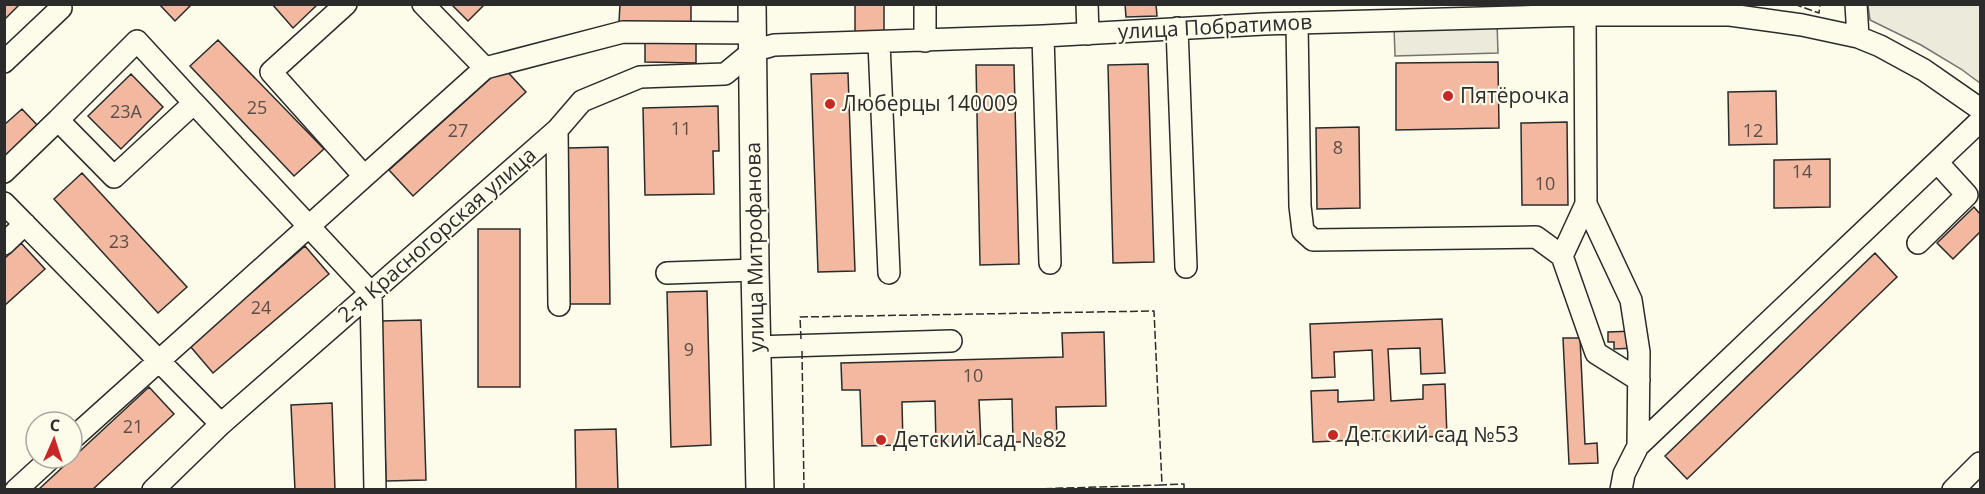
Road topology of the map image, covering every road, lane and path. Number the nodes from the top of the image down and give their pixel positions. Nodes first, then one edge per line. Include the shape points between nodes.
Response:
1 (346, 4) edge
2 (423, 4) edge
3 (752, 4) edge
4 (925, 4) edge
5 (1087, 4) edge
6 (1856, 4) edge
7 (61, 8) dead end
8 (1264, 14) edge
9 (1585, 15) junction
10 (1297, 23) junction
11 (1177, 28) junction
12 (1088, 34) junction
13 (1043, 36) junction
14 (1858, 37) junction
15 (925, 41) junction
16 (753, 42) junction
17 (879, 43) junction
18 (4, 62) edge
19 (484, 68) junction
20 (194, 103) junction
21 (1980, 109) edge
22 (58, 120) junction
23 (1980, 121) edge
24 (557, 130) junction
25 (1937, 162) junction
26 (4, 172) edge
27 (364, 176) junction
28 (4, 203) edge
29 (1586, 204) junction
30 (25, 224) junction
31 (309, 226) junction
32 (1918, 243) dead end
33 (4, 244) edge
34 (1562, 256) junction
35 (1050, 263) dead end
36 (1186, 267) dead end
37 (755, 270) junction
38 (667, 273) dead end
39 (888, 273) dead end
40 (371, 293) junction
41 (559, 305) dead end
42 (951, 341) dead end
43 (756, 347) junction
44 (159, 360) junction
45 (1639, 380) junction
46 (221, 424) junction
47 (84, 428) edge
48 (1638, 446) junction
49 (1980, 463) edge
50 (37, 470) edge
51 (16, 489) edge
52 (153, 489) edge
53 (375, 489) edge
54 (760, 489) edge
55 (1621, 489) edge
56 (1953, 489) edge

1 - 27 street via 271,72
2 - 19 street
3 - 16 main road, улица Митрофанова
4 - 15 street
5 - 12 street
6 - 14 street
7 - 18 street
8 - 10 street, улица Побратимов
8 - 11 street, улица Побратимов
9 - 10 street, улица Побратимов
9 - 14 street, улица Побратимов via 1730,15
9 - 29 street
10 - 34 street via 1300,206 1303,231 1313,240 1536,237
11 - 12 street, улица Побратимов
11 - 36 street
12 - 13 street, улица Побратимов
13 - 15 street, улица Побратимов
13 - 35 street
14 - 21 street, улица Побратимов via 1924,70
15 - 17 street, улица Побратимов
16 - 17 street, улица Побратимов
16 - 19 street, улица Побратимов via 623,32
16 - 24 street, 2-я Красногорская улица via 725,74 640,77 582,101
16 - 37 main road, улица Митрофанова
17 - 39 street
19 - 27 street
20 - 22 street via 114,177
20 - 22 street via 138,41
20 - 31 street
22 - 26 street
23 - 25 street
24 - 40 street, 2-я Красногорская улица
24 - 41 street
25 - 32 street via 1967,195
25 - 48 street
27 - 31 street
28 - 30 street
29 - 34 street
29 - 45 street via 1631,300
30 - 33 street
30 - 44 street
31 - 40 street
31 - 44 street
34 - 45 street via 1596,353
37 - 38 street
37 - 43 main road, улица Митрофанова
40 - 46 street, 2-я Красногорская улица
40 - 53 street
42 - 43 street
43 - 54 main road, улица Митрофанова
44 - 46 street
44 - 47 street
45 - 48 street
46 - 52 street, 2-я Красногорская улица
48 - 55 street
49 - 56 street
50 - 51 street

